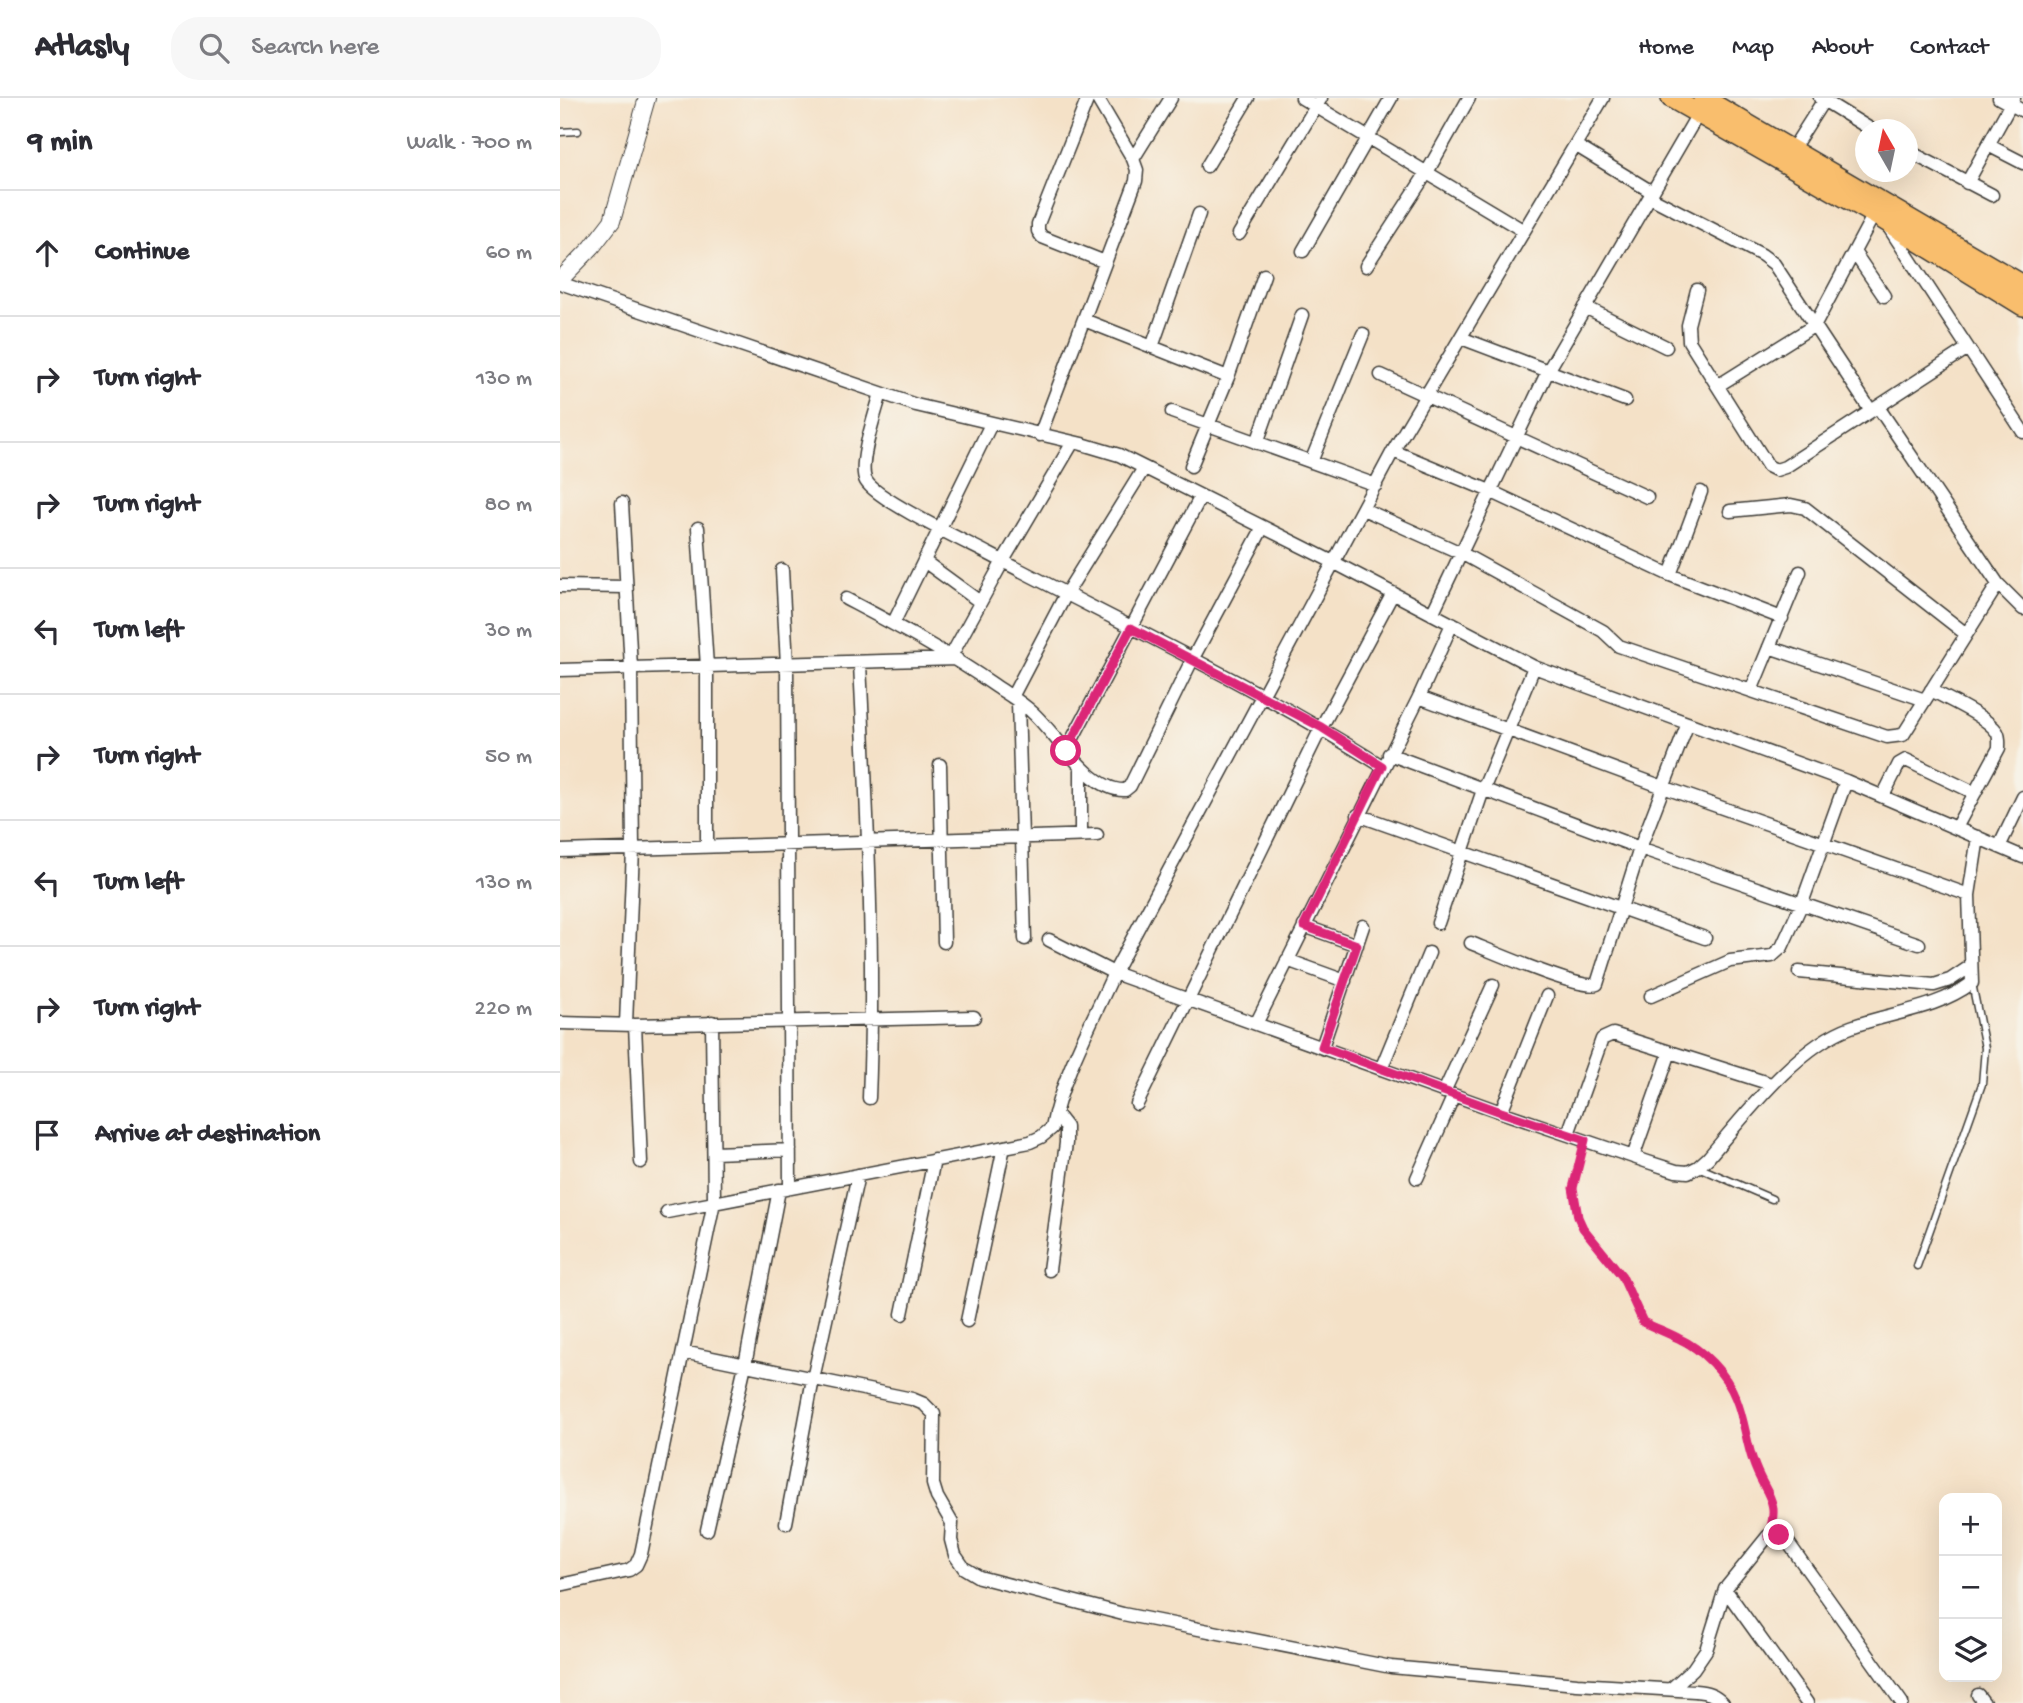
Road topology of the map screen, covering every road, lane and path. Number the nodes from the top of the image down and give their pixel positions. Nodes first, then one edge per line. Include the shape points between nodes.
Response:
1 (647, 98) edge
2 (1088, 98) edge
3 (1097, 98) edge
4 (1171, 98) edge
5 (1248, 98) edge
6 (1302, 98) edge
7 (1391, 98) edge
8 (1469, 98) edge
9 (1603, 98) edge
10 (1671, 98) edge
11 (1823, 99) edge
12 (2008, 100) edge
13 (1319, 102) edge
14 (1701, 106) edge
15 (2023, 111) edge
16 (1855, 119) edge
17 (578, 131) dead end
18 (560, 132) edge
19 (1368, 137) junction
20 (1575, 145) junction
21 (1988, 145) junction
22 (1792, 150) junction
23 (1918, 157) edge
24 (1133, 159) junction
25 (2023, 163) edge
26 (1207, 166) dead end
27 (1426, 174) junction
28 (1967, 183) junction
29 (1651, 195) junction
30 (1992, 195) dead end
31 (1199, 214) dead end
32 (1879, 217) junction
33 (1524, 231) junction
34 (1239, 234) dead end
35 (1948, 250) junction
36 (1303, 251) dead end
37 (1854, 252) junction
38 (1105, 262) junction
39 (1366, 266) dead end
40 (1264, 275) dead end
41 (560, 281) edge
42 (2023, 285) edge
43 (1698, 290) dead end
44 (1884, 296) dead end
45 (2023, 306) edge
46 (1586, 307) junction
47 (1302, 314) dead end
48 (1084, 320) junction
49 (1815, 325) junction
50 (1363, 334) dead end
51 (1461, 338) junction
52 (1152, 347) junction
53 (1666, 347) dead end
54 (1968, 348) junction
55 (1548, 371) junction
56 (1381, 375) dead end
57 (1228, 377) junction
58 (1719, 385) junction
59 (881, 393) junction
60 (1426, 396) junction
61 (1625, 400) dead end
62 (1875, 409) junction
63 (1172, 412) dead end
64 (991, 424) junction
65 (1210, 426) junction
66 (2023, 432) edge
67 (1040, 435) junction
68 (1516, 437) junction
69 (1073, 442) junction
70 (1257, 443) junction
71 (1393, 450) junction
72 (1311, 462) junction
73 (1191, 466) dead end
74 (1144, 468) junction
75 (1376, 485) junction
76 (1490, 491) junction
77 (1701, 492) dead end
78 (1201, 496) junction
79 (1647, 497) dead end
80 (622, 503) dead end
81 (1363, 509) junction
82 (1730, 511) dead end
83 (1263, 527) junction
84 (698, 528) dead end
85 (940, 528) junction
86 (1461, 553) junction
87 (924, 561) junction
88 (1003, 561) junction
89 (1335, 563) junction
90 (782, 570) dead end
91 (1800, 572) dead end
92 (1670, 575) junction
93 (1998, 584) junction
94 (560, 586) edge
95 (626, 587) junction
96 (1393, 593) junction
97 (1066, 594) junction
98 (846, 599) dead end
99 (980, 602) junction
100 (2023, 609) edge
101 (1432, 614) junction
102 (1782, 618) junction
103 (893, 624) junction
104 (1452, 624) junction
105 (1131, 628) junction
106 (1966, 634) junction
107 (1769, 647) junction
108 (955, 658) junction
109 (1192, 660) junction
110 (860, 664) junction
111 (787, 665) junction
112 (707, 667) junction
113 (1534, 667) junction
114 (631, 668) junction
115 (560, 670) edge
116 (1751, 691) junction
117 (1928, 695) junction
118 (1263, 697) junction
119 (1419, 697) junction
120 (1015, 700) junction
121 (1688, 723) junction
122 (1321, 727) junction
123 (1507, 728) junction
124 (1066, 751) junction
125 (1389, 754) junction
126 (940, 765) dead end
127 (1382, 766) junction
128 (1081, 767) junction
129 (1846, 781) junction
130 (1663, 787) junction
131 (1483, 790) junction
132 (1975, 793) junction
133 (1883, 796) junction
134 (2023, 797) edge
135 (1358, 815) junction
136 (1956, 828) junction
137 (1081, 835) junction
138 (1097, 835) dead end
139 (1021, 836) junction
140 (1978, 837) junction
141 (941, 839) junction
142 (869, 841) junction
143 (787, 844) junction
144 (1823, 845) junction
145 (707, 846) junction
146 (1999, 847) junction
147 (1640, 848) junction
148 (633, 849) junction
149 (560, 851) edge
150 (1462, 852) junction
151 (2023, 857) edge
152 (1969, 895) junction
153 (1802, 903) junction
154 (1621, 908) junction
155 (1438, 923) dead end
156 (1304, 926) junction
157 (1363, 926) dead end
158 (1705, 938) dead end
159 (1025, 939) dead end
160 (1049, 940) dead end
161 (944, 942) dead end
162 (1471, 943) dead end
163 (1919, 944) dead end
164 (1357, 945) junction
165 (1429, 953) dead end
166 (1287, 960) junction
167 (1971, 966) junction
168 (1799, 972) dead end
169 (1114, 973) junction
170 (1345, 981) junction
171 (1972, 983) junction
172 (1493, 985) dead end
173 (1547, 996) dead end
174 (1651, 996) dead end
175 (1187, 999) junction
176 (974, 1017) dead end
177 (872, 1019) junction
178 (790, 1021) junction
179 (560, 1023) edge
180 (712, 1023) junction
181 (631, 1024) junction
182 (1256, 1024) junction
183 (1322, 1047) junction
184 (1670, 1052) junction
185 (1381, 1069) junction
186 (1771, 1084) junction
187 (1449, 1093) junction
188 (869, 1098) dead end
189 (1137, 1104) dead end
190 (1501, 1112) junction
191 (1055, 1113) junction
192 (1568, 1134) junction
193 (1585, 1140) junction
194 (1004, 1147) junction
195 (790, 1150) junction
196 (714, 1153) junction
197 (1633, 1157) junction
198 (934, 1160) junction
199 (641, 1162) dead end
200 (1698, 1167) junction
201 (858, 1175) junction
202 (1417, 1178) dead end
203 (785, 1189) junction
204 (1772, 1199) dead end
205 (714, 1202) junction
206 (667, 1212) dead end
207 (1917, 1266) dead end
208 (1049, 1270) dead end
209 (902, 1314) dead end
210 (967, 1321) dead end
211 (683, 1352) junction
212 (746, 1365) junction
213 (813, 1379) junction
214 (786, 1523) dead end
215 (707, 1530) dead end
216 (1768, 1536) junction
217 (560, 1585) edge
218 (1725, 1589) junction
219 (1671, 1689) junction
220 (1723, 1703) edge
221 (1807, 1703) edge
222 (1902, 1703) edge

1 - 41 street via 612,220
2 - 38 street via 1038,231 1042,237
3 - 24 street
4 - 24 street
5 - 26 street
6 - 13 street
7 - 19 street
8 - 27 street
9 - 20 street
10 - 14 main road
11 - 16 street
11 - 22 street
12 - 15 street
12 - 21 street
13 - 19 street
13 - 34 street
14 - 22 main road
14 - 29 street
14 - 32 main road
17 - 18 lane
19 - 27 street
19 - 36 street
20 - 29 street
20 - 33 street
21 - 25 street
21 - 28 street
22 - 35 main road
23 - 28 street
24 - 38 street via 1136,181
27 - 33 street
27 - 39 street
28 - 30 street
29 - 46 street
29 - 49 street via 1774,264
31 - 52 street
32 - 35 main road
32 - 37 street
32 - 54 street
33 - 51 street
35 - 42 main road
35 - 45 main road
37 - 44 street
37 - 49 street
38 - 48 street
40 - 57 street
41 - 59 street
43 - 58 street via 1688,325 1689,341
46 - 53 street
46 - 55 street
47 - 70 street
48 - 52 street
48 - 67 street
49 - 58 street
49 - 62 street
50 - 72 street
51 - 55 street
51 - 60 street
52 - 57 street
54 - 62 street
54 - 66 street
55 - 61 street
55 - 68 street
56 - 60 street
57 - 65 street
58 - 62 street via 1768,466 1776,470
59 - 64 street
59 - 85 street via 863,468 866,481 878,493
60 - 68 street
60 - 71 street
62 - 93 street
63 - 65 street
64 - 67 street
64 - 85 street
65 - 70 street
65 - 73 street
67 - 69 street
68 - 76 street
68 - 79 street
69 - 74 street via 1119,455
69 - 88 street
70 - 72 street
71 - 75 street
71 - 76 street
72 - 75 street
74 - 78 street
74 - 97 street
75 - 81 street
76 - 86 street
76 - 92 street
77 - 92 street
78 - 83 street
78 - 105 street
80 - 95 street
81 - 86 street
81 - 89 street
82 - 106 street via 1791,505 1805,508
83 - 89 street
83 - 109 street
84 - 112 street
85 - 87 street
85 - 88 street
86 - 101 street
86 - 116 street via 1603,631 1619,646
87 - 99 street
87 - 103 street
88 - 97 street
88 - 99 street
89 - 96 street
89 - 118 street
90 - 111 street
91 - 102 street
92 - 102 street
93 - 100 street
93 - 106 street
94 - 95 street
95 - 114 street
96 - 101 street
96 - 122 street
97 - 105 street
97 - 120 street
98 - 103 street
99 - 108 street
101 - 104 street
102 - 107 street
103 - 108 street
104 - 113 street
104 - 119 street
105 - 109 street
105 - 124 street
106 - 117 street
107 - 116 street
107 - 117 street
108 - 110 street
108 - 120 street
109 - 118 street
109 - 128 street via 1130,786 1118,791
110 - 111 street
110 - 142 street
111 - 112 street
111 - 143 street
112 - 114 street
112 - 145 street
113 - 121 street
113 - 123 street
114 - 115 street
114 - 148 street
116 - 117 street via 1887,737 1903,735
117 - 132 street via 1989,723 1998,734 1999,748
118 - 122 street
118 - 169 street
119 - 123 street
119 - 125 street
120 - 124 street via 1051,730
120 - 139 street
121 - 129 street
121 - 130 street
122 - 127 street
122 - 175 street
123 - 130 street
123 - 131 street
124 - 128 street
125 - 127 street
125 - 131 street
126 - 141 street
127 - 135 street
128 - 137 street
129 - 133 street
129 - 144 street
130 - 144 street
130 - 147 street
131 - 147 street
131 - 150 street
132 - 133 street via 1906,760 1899,764
132 - 136 street
133 - 136 street
134 - 146 street
135 - 150 street
135 - 156 street
136 - 140 street
137 - 138 street
137 - 139 street
139 - 141 street
139 - 159 street
140 - 146 street
140 - 152 street
141 - 142 street
141 - 161 street
142 - 143 street
142 - 177 street
143 - 145 street
143 - 178 street
144 - 152 street
144 - 153 street
145 - 148 street
146 - 151 street
147 - 153 street
147 - 154 street
148 - 149 street
148 - 181 street
150 - 154 street
150 - 155 street
152 - 167 street
153 - 163 street
153 - 174 street via 1782,947 1772,956 1730,961
154 - 158 street
154 - 162 street via 1594,987
156 - 164 street
156 - 166 street
157 - 164 street
160 - 169 street
164 - 170 street
165 - 185 street
166 - 170 street
166 - 182 street
167 - 168 street via 1934,985
167 - 171 street
169 - 175 street
169 - 191 street
170 - 183 street
171 - 186 street via 1924,1007 1837,1033
171 - 207 lane via 1985,1048 1983,1084
172 - 187 street
173 - 190 street
175 - 182 street
175 - 189 street
176 - 177 street
177 - 178 street
177 - 188 street
178 - 180 street
178 - 195 street
179 - 181 street
180 - 181 street
180 - 196 street
181 - 199 street
182 - 183 street
183 - 185 street
184 - 186 street
184 - 192 street via 1613,1034 1602,1039
184 - 197 street
185 - 187 street
186 - 200 street
187 - 190 street
187 - 202 street
190 - 192 street
191 - 194 street via 1052,1128 1041,1137
191 - 208 street via 1066,1127 1066,1143
192 - 193 street
193 - 197 street
193 - 216 path via 1573,1188 1583,1228 1622,1276 1643,1322 1698,1351 1727,1382 1737,1400 1754,1464 1773,1502
194 - 198 street
194 - 210 street
195 - 196 street
195 - 203 street
196 - 205 street
197 - 200 street via 1676,1171
198 - 201 street
198 - 209 street
200 - 204 lane
201 - 203 street
201 - 213 street
203 - 205 street
203 - 212 street
205 - 206 street
205 - 211 street
211 - 212 street
211 - 217 street via 636,1565
212 - 213 street
212 - 215 street
213 - 214 street
213 - 219 street via 912,1399 933,1414 933,1484 952,1523 955,1555 964,1568 979,1577 1122,1614 1391,1667
216 - 218 street
216 - 222 street via 1779,1535 1787,1541
218 - 219 street via 1706,1650
218 - 221 street
219 - 220 street via 1706,1692

